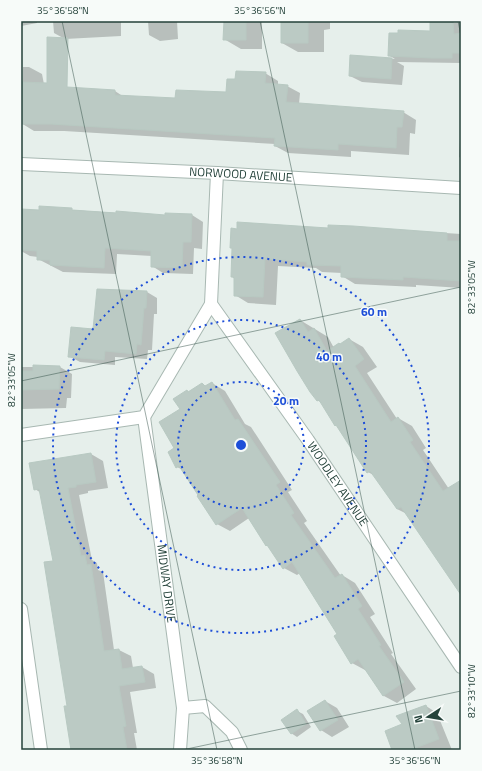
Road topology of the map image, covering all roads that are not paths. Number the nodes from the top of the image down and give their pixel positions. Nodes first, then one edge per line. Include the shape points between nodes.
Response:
1 (21, 164) edge
2 (217, 173) junction
3 (461, 188) edge
4 (211, 304) junction
5 (144, 417) junction
6 (21, 435) edge
7 (21, 609) edge
8 (461, 667) edge
9 (183, 708) junction
10 (41, 750) edge
11 (180, 750) edge
12 (241, 750) edge

1 - 2 street, NORWOOD AVENUE
2 - 3 street, NORWOOD AVENUE
2 - 4 street
4 - 5 street
4 - 8 street, WOODLEY AVENUE via 308,440
5 - 6 street
5 - 9 street, MIDWAY DRIVE
7 - 10 street
9 - 11 street, MIDWAY DRIVE
9 - 12 street via 205,706 232,732

